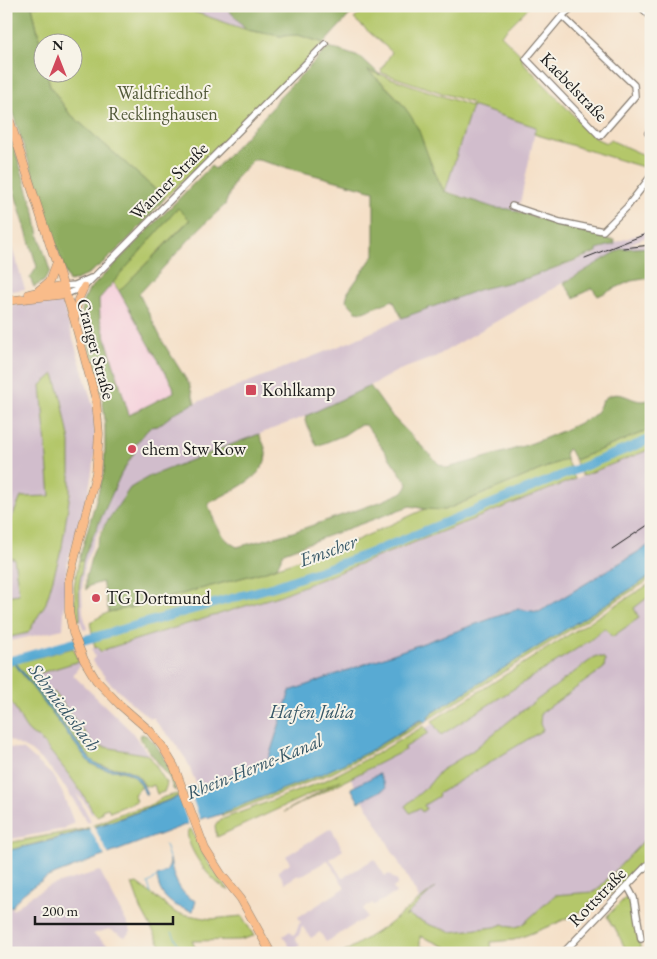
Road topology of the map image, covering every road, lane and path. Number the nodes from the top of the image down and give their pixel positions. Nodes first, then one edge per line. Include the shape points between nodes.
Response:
1 (574, 6) edge
2 (640, 6) edge
3 (562, 16) junction
4 (651, 17) edge
5 (325, 44) dead end
6 (6, 109) edge
7 (651, 176) edge
8 (512, 206) dead end
9 (56, 262) junction
10 (97, 274) junction
11 (84, 288) junction
12 (65, 290) junction
13 (32, 296) junction
14 (6, 300) edge
15 (74, 319) junction
16 (651, 861) edge
17 (628, 887) junction
18 (640, 939) dead end
19 (271, 953) edge
20 (563, 953) edge

1 - 3 street
2 - 4 street
3 - 3 street, Kaebelstraße via 634,85 636,96 600,136 526,59
5 - 10 street, Wanner Straße
6 - 9 main road, Cranger Straße
7 - 8 street via 603,231 560,222
9 - 12 main road, Cranger Straße
9 - 13 main road via 49,282
10 - 11 street, Wanner Straße
10 - 12 street, Wanner Straße
11 - 12 street, Wanner Straße
11 - 15 main road
12 - 13 main road
12 - 15 main road, Cranger Straße
13 - 14 main road
15 - 19 main road, Cranger Straße via 93,384 99,434 93,490 69,581 73,633 82,657 101,686 157,739 174,766 210,857 241,899
16 - 17 street, Rottstraße
17 - 18 street via 634,898
17 - 20 street, Rottstraße

